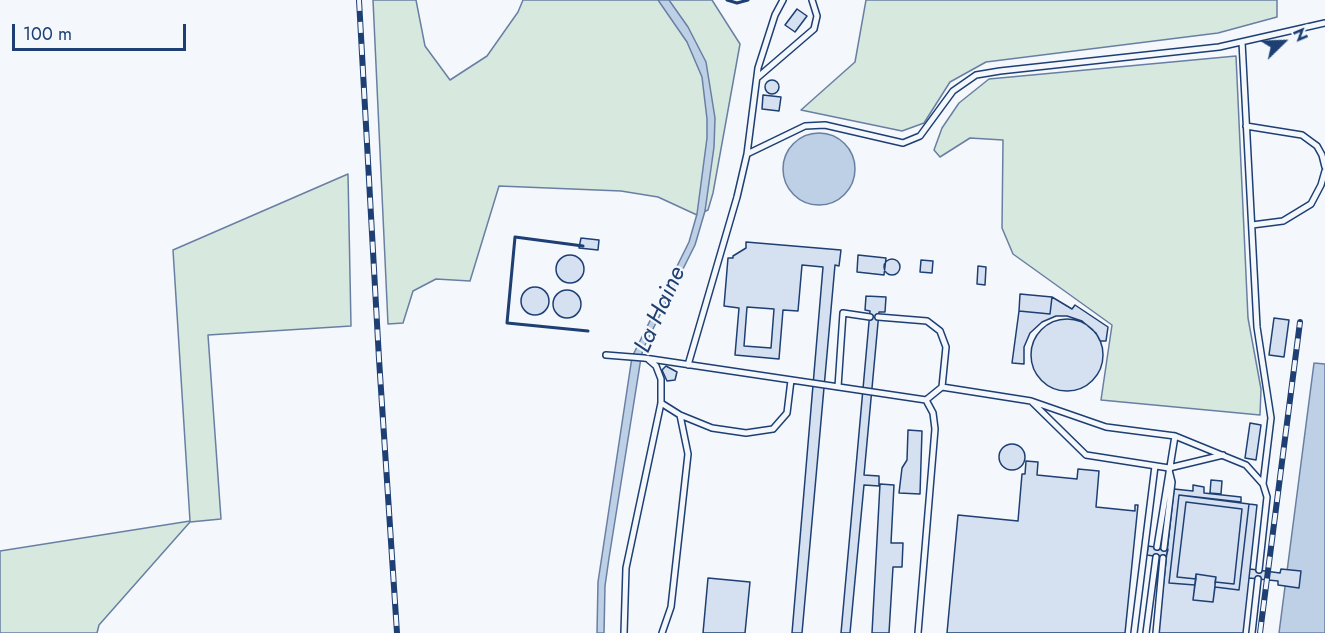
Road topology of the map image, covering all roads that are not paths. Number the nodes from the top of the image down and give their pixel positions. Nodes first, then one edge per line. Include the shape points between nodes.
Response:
1 (783, 0) edge
2 (812, 0) edge
3 (1325, 23) edge
4 (1242, 42) junction
5 (757, 78) junction
6 (1246, 126) junction
7 (747, 154) junction
8 (1325, 169) edge
9 (1252, 225) junction
10 (870, 316) dead end
11 (878, 317) dead end
12 (606, 356) dead end
13 (644, 358) junction
14 (688, 364) junction
15 (790, 380) junction
16 (838, 387) junction
17 (942, 387) junction
18 (926, 400) junction
19 (1030, 401) junction
20 (661, 403) junction
21 (680, 415) junction
22 (1175, 436) junction
23 (1223, 455) junction
24 (1155, 466) junction
25 (1168, 468) junction
26 (1263, 484) junction
27 (1157, 547) dead end
28 (1164, 548) dead end
29 (1156, 557) dead end
30 (1163, 558) dead end
31 (1259, 570) dead end
32 (1258, 579) dead end
33 (624, 633) edge
34 (662, 633) edge
35 (918, 633) edge
36 (1134, 633) edge
37 (1146, 633) edge
38 (1156, 633) edge
39 (1252, 633) edge

1 - 5 lane
2 - 5 lane via 818,16 814,29
3 - 4 lane
4 - 6 lane
4 - 7 lane via 976,75 953,91 920,136 903,143 825,125 805,126
5 - 7 lane
6 - 8 lane via 1302,135 1317,146
6 - 9 lane
7 - 14 lane
8 - 9 lane via 1322,185 1311,204 1283,221
9 - 26 lane via 1257,327 1270,418
10 - 16 lane via 843,313
11 - 17 lane via 927,321 940,331 946,347
12 - 13 lane
13 - 14 lane
13 - 20 lane via 656,366 661,379
14 - 15 lane
15 - 16 lane
15 - 21 lane via 787,413 773,429 746,433 712,428
16 - 18 lane
17 - 18 lane
17 - 19 lane
18 - 35 lane via 933,413 934,429
19 - 22 lane via 1106,428
19 - 24 lane via 1086,456
20 - 21 lane
20 - 33 lane via 626,568
21 - 34 lane via 688,454 671,607
22 - 23 lane
22 - 25 lane
23 - 25 lane
23 - 26 lane via 1246,465
24 - 25 lane
24 - 36 lane
25 - 27 lane
25 - 28 lane via 1172,482
26 - 31 lane via 1267,498
29 - 37 lane
30 - 38 lane
32 - 39 lane

